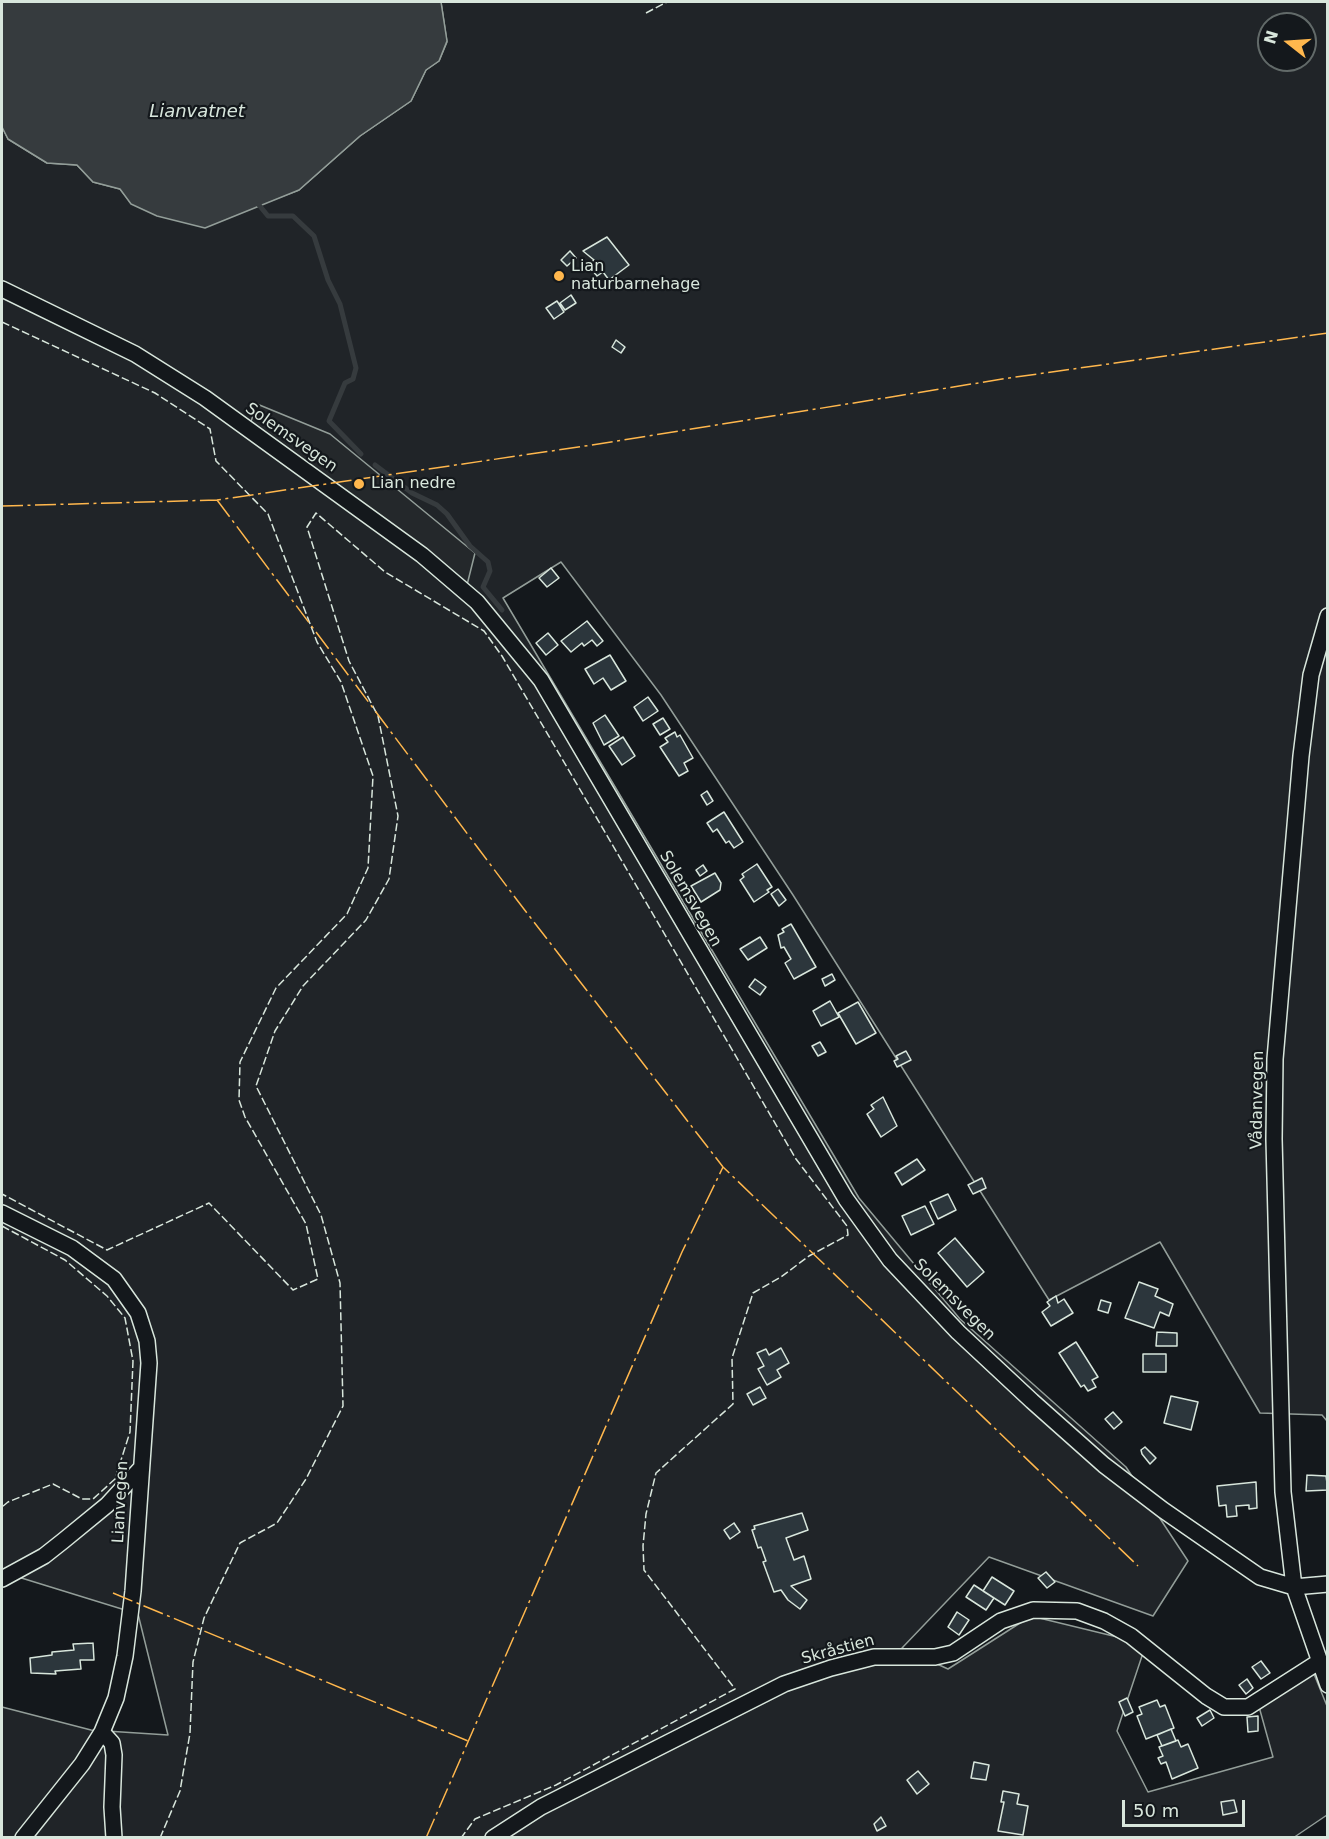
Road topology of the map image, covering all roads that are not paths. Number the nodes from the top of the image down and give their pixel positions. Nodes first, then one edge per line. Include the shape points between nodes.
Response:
1 (2, 290) edge
2 (1328, 616) edge
3 (2, 1213) edge
4 (141, 1468) junction
5 (2, 1579) edge
6 (1328, 1584) edge
7 (1294, 1587) junction
8 (1320, 1661) junction
9 (1328, 1685) edge
10 (102, 1732) junction
11 (23, 1838) edge
12 (114, 1838) edge
13 (493, 1838) edge

1 - 7 street, Solemsvegen via 135,354 206,399 422,555 477,602 541,680 846,1199 890,1260 958,1332 1104,1465 1260,1577
2 - 7 street, Vådanvegen via 1311,675 1275,1059 1283,1492
3 - 4 street, Lianvegen via 99,1266 127,1295 138,1313 145,1328 149,1363
4 - 5 street via 107,1505 63,1541
4 - 10 street, Lianvegen via 128,1636 116,1698
6 - 7 street
7 - 8 street, Vådanvegen
8 - 9 street, Vådanvegen
8 - 13 street, Skråstien via 1248,1707 1224,1707 1131,1636 1104,1621 1077,1611 1033,1610 1001,1621 953,1653 935,1657 874,1657 784,1684 541,1807
10 - 11 street, Lianvegen via 82,1764
10 - 12 street via 114,1755

